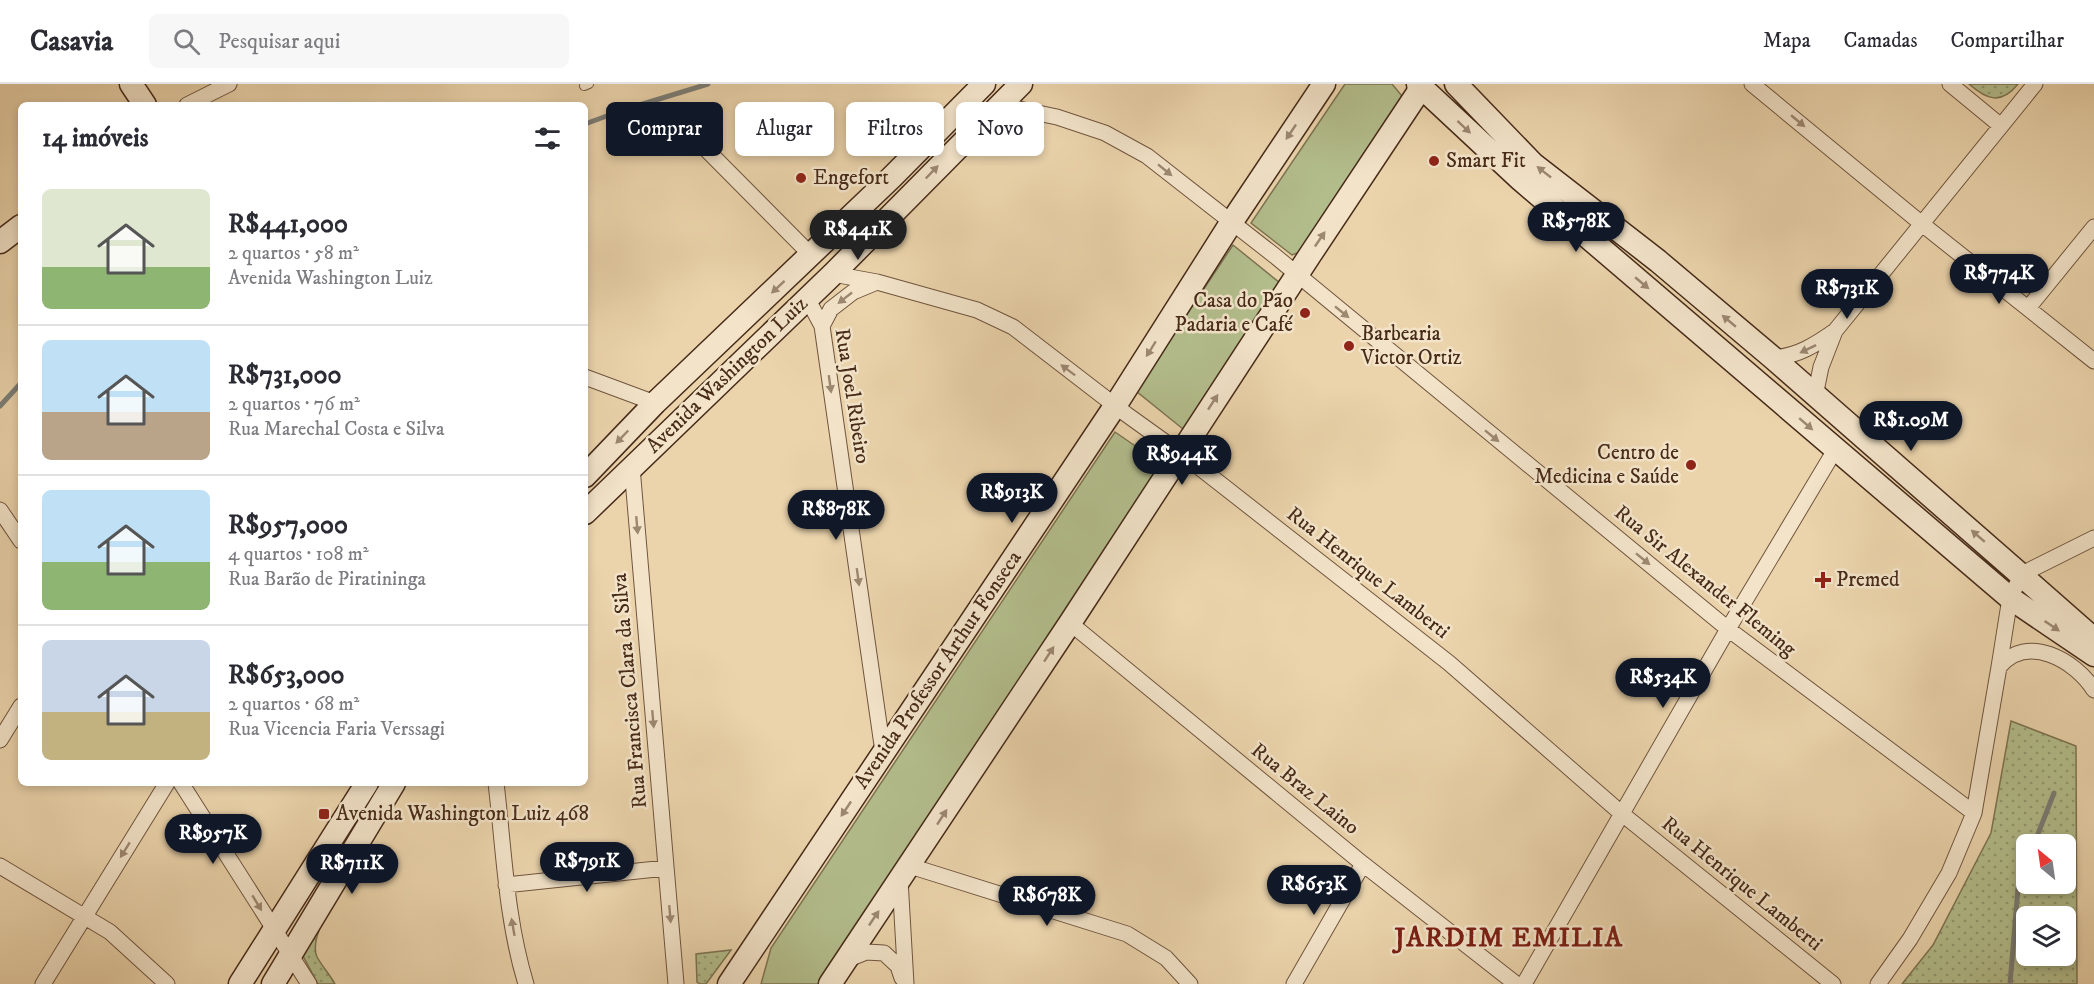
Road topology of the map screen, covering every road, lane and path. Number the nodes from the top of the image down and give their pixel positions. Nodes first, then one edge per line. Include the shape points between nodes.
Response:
1 (131, 84) edge
2 (229, 84) edge
3 (984, 84) edge
4 (1021, 84) edge
5 (1456, 84) edge
6 (1752, 84) edge
7 (1950, 84) edge
8 (2035, 84) edge
9 (1420, 85) edge
10 (1321, 86) edge
11 (143, 102) edge
12 (193, 102) edge
13 (1002, 102) edge
14 (1044, 114) edge
15 (2001, 126) junction
16 (956, 149) edge
17 (713, 156) edge
18 (1231, 223) junction
19 (1922, 224) junction
20 (2094, 227) edge
21 (18, 228) edge
22 (0, 242) edge
23 (811, 255) junction
24 (833, 274) junction
25 (1296, 275) junction
26 (877, 282) junction
27 (807, 298) junction
28 (2029, 307) junction
29 (822, 326) junction
30 (1835, 332) junction
31 (1773, 358) junction
32 (2094, 361) edge
33 (588, 378) edge
34 (1762, 385) junction
35 (1809, 391) junction
36 (655, 403) junction
37 (1114, 406) junction
38 (1835, 450) junction
39 (1179, 453) junction
40 (632, 467) junction
41 (588, 473) edge
42 (0, 510) edge
43 (588, 510) edge
44 (18, 537) edge
45 (2094, 538) edge
46 (2022, 574) junction
47 (2010, 598) junction
48 (1070, 623) junction
49 (1728, 629) junction
50 (2094, 639) edge
51 (2094, 655) edge
52 (1999, 667) junction
53 (2094, 690) edge
54 (18, 711) edge
55 (0, 740) edge
56 (884, 752) junction
57 (165, 786) edge
58 (183, 786) edge
59 (365, 786) edge
60 (392, 786) edge
61 (495, 786) edge
62 (1622, 813) junction
63 (1974, 813) junction
64 (1363, 864) junction
65 (0, 866) edge
66 (666, 868) junction
67 (905, 872) junction
68 (506, 885) junction
69 (83, 917) junction
70 (273, 930) junction
71 (291, 956) junction
72 (846, 960) junction
73 (43, 984) edge
74 (167, 984) edge
75 (240, 984) edge
76 (273, 984) edge
77 (309, 984) edge
78 (526, 984) edge
79 (676, 984) edge
80 (729, 984) edge
81 (830, 984) edge
82 (905, 984) edge
83 (1190, 984) edge
84 (1294, 984) edge
85 (1516, 984) edge
86 (1524, 984) edge
87 (1833, 984) edge
88 (1878, 984) edge

1 - 11 main road
2 - 12 street
3 - 23 main road, Avenida Washington Luiz
4 - 13 main road, Avenida Washington Luiz
31 -> 5 main road via 1658,261 1533,164
6 -> 19 street
7 - 15 street
8 - 15 street
25 -> 9 main road
9 -> 34 main road via 1521,180
10 -> 18 main road, Avenida Professor Arthur Fonseca
14 -> 18 street, Rua Sir Alexander Fleming via 1105,132 1147,156
15 - 19 street
24 -> 16 main road, Avenida Washington Luiz
17 - 23 street
18 - 25 street, Rua Sir Alexander Fleming
18 -> 37 main road, Avenida Professor Arthur Fonseca
19 - 28 street
19 - 30 street
20 - 28 street
21 - 22 main road
23 -> 36 main road, Avenida Washington Luiz
24 - 26 street, Rua Henrique Lamberti
24 - 27 main road, Avenida Washington Luiz
39 -> 25 main road
25 -> 49 street, Rua Sir Alexander Fleming
26 -> 29 street via 853,292 831,309
37 -> 26 street, Rua Henrique Lamberti via 1013,327 977,310
27 - 29 street, Rua Joel Ribeiro
27 - 40 main road, Avenida Washington Luiz
28 - 32 street
29 -> 56 street, Rua Joel Ribeiro
30 -> 31 street via 1806,350
30 - 35 street
31 - 35 main road
33 - 36 street
34 - 35 main road
34 -> 38 main road
46 -> 35 main road
36 -> 41 main road, Avenida Washington Luiz
37 - 39 street, Rua Henrique Lamberti
37 - 56 main road, Avenida Professor Arthur Fonseca
38 - 47 main road
38 - 49 street
39 - 48 main road
39 - 62 street, Rua Henrique Lamberti via 1449,663
40 - 43 main road, Avenida Washington Luiz
40 -> 66 street, Rua Francisca Clara da Silva
42 - 44 street
45 - 46 street
46 - 47 street
46 - 50 main road
47 -> 51 main road
47 - 52 street
48 - 64 street, Rua Braz Laino
67 -> 48 main road
49 - 62 street
49 - 63 street, Rua Sir Alexander Fleming
52 - 53 street via 2018,653 2046,654 2073,667
52 - 63 street
54 - 55 street
56 -> 80 main road, Avenida Professor Arthur Fonseca
57 -> 69 street
58 -> 70 street
59 - 70 main road
60 - 71 main road
61 - 68 street
62 - 86 street
62 - 87 street, Rua Henrique Lamberti
63 - 88 street via 1949,873
64 - 84 street
64 - 85 street, Rua Braz Laino
65 - 69 street
66 - 68 street
66 -> 79 street, Rua Francisca Clara da Silva
72 -> 67 main road
67 - 82 street
67 - 83 street via 1127,934 1167,958
78 -> 68 street
69 - 73 street
69 - 74 street via 110,932
70 - 71 street
70 - 75 main road
71 - 76 main road
71 - 77 street
72 - 81 main road
72 - 82 street via 866,952 884,953 898,966

